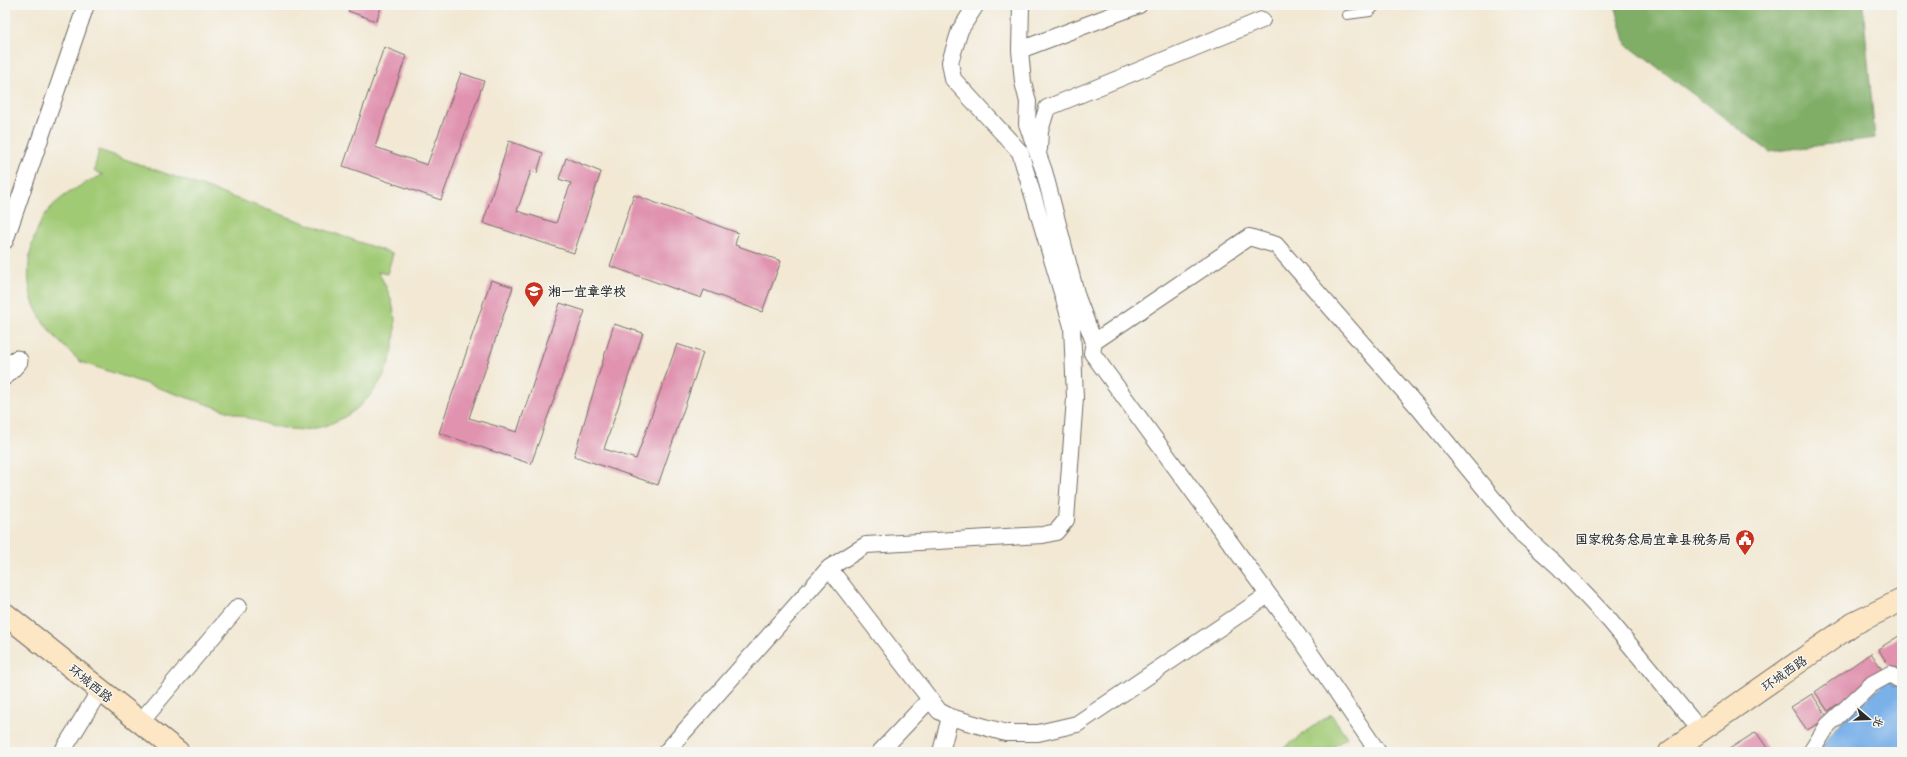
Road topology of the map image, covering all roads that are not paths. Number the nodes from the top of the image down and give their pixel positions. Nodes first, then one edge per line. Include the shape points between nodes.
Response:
1 (86, 5) edge
2 (976, 5) edge
3 (1021, 5) edge
4 (1139, 5) edge
5 (1377, 5) edge
6 (1347, 15) dead end
7 (1262, 20) dead end
8 (1020, 50) junction
9 (1039, 158) junction
10 (10, 210) edge
11 (5, 241) edge
12 (1094, 342) junction
13 (829, 568) junction
14 (1268, 595) junction
15 (1902, 600) edge
16 (238, 607) dead end
17 (5, 614) edge
18 (1902, 677) edge
19 (100, 690) junction
20 (930, 700) junction
21 (950, 717) junction
22 (140, 722) junction
23 (1701, 731) junction
24 (62, 752) edge
25 (178, 752) edge
26 (666, 752) edge
27 (880, 752) edge
28 (941, 752) edge
29 (1378, 752) edge
30 (1670, 752) edge
31 (1811, 752) edge

1 - 10 street
2 - 13 street via 958,37 950,62 953,79 1020,152 1072,326 1075,398 1066,520 1056,532 1043,535 866,545
3 - 8 street
4 - 8 street
5 - 6 lane via 1370,12
7 - 9 street via 1047,108 1040,131
8 - 9 street via 1028,102 1027,124
9 - 12 street via 1077,297
10 - 11 street
12 - 14 street via 1092,353
12 - 23 street via 1249,237 1276,245 1416,406 1522,534 1559,567 1610,621
13 - 20 street
13 - 26 street
14 - 21 street via 1077,724 1038,733 1006,733
14 - 29 street
15 - 23 main road, 环城西路 via 1853,624
16 - 22 street
17 - 19 main road, 环城西路
18 - 31 street via 1898,679 1890,674 1872,684 1828,725
19 - 22 main road, 环城西路
19 - 24 street
20 - 21 street via 939,711
20 - 27 street
21 - 28 street
22 - 25 main road, 环城西路
23 - 30 main road, 环城西路

